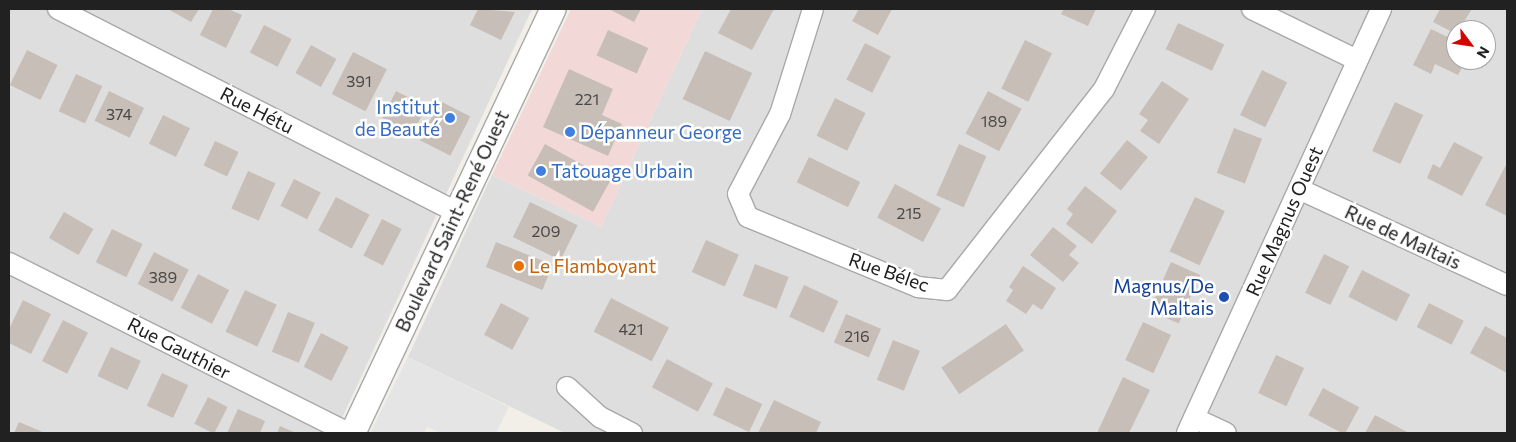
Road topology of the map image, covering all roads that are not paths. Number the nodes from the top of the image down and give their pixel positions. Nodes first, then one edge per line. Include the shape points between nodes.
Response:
1 (58, 9) edge
2 (552, 9) edge
3 (813, 9) edge
4 (1145, 9) edge
5 (1252, 9) edge
6 (1381, 9) edge
7 (1357, 60) junction
8 (1299, 189) junction
9 (456, 212) junction
10 (9, 263) edge
11 (1507, 285) edge
12 (566, 387) dead end
13 (1190, 426) edge
14 (348, 433) edge
15 (352, 433) edge
16 (632, 433) edge
17 (1226, 433) edge

1 - 9 street, Rue Hétu
2 - 9 street, Boulevard Saint-René Ouest
3 - 4 street, Rue Bélec via 780,114 738,194 748,217 918,287 947,290 1104,89
5 - 7 street
6 - 7 street, Rue Magnus Ouest
7 - 8 street, Rue Magnus Ouest
8 - 11 street, Rue de Maltais
8 - 13 street, Rue Magnus Ouest
9 - 15 street, Boulevard Saint-René Ouest
10 - 14 street, Rue Gauthier
12 - 16 street via 600,417
13 - 17 street

